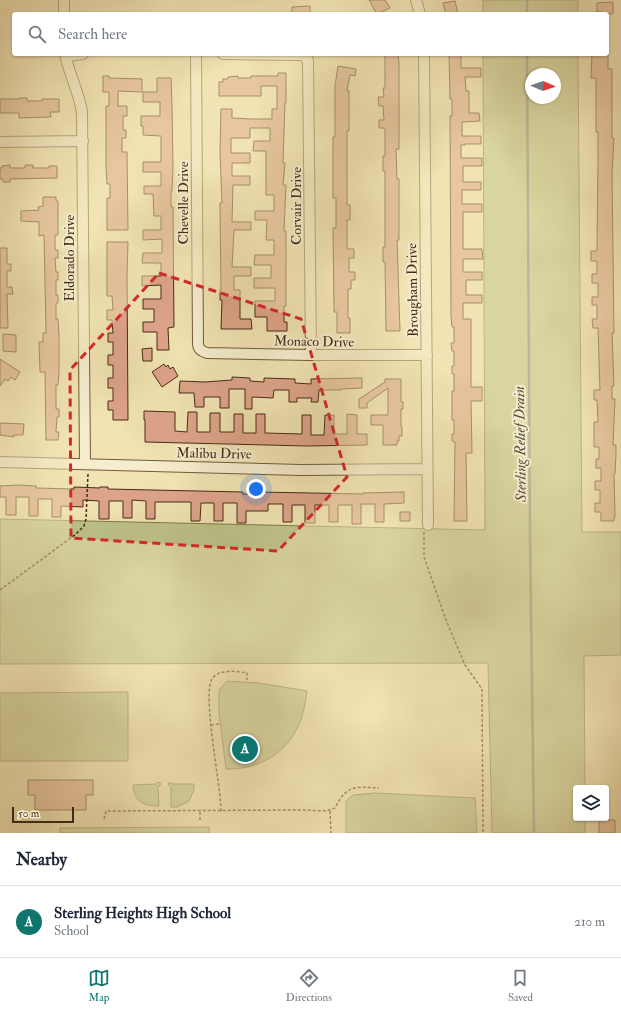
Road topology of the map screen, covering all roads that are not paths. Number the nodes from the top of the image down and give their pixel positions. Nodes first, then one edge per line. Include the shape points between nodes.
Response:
1 (64, 0) edge
2 (416, 0) edge
3 (64, 12) edge
4 (419, 12) edge
5 (66, 56) edge
6 (196, 56) edge
7 (304, 56) edge
8 (424, 56) edge
9 (83, 141) junction
10 (0, 142) edge
11 (201, 350) joint
12 (427, 355) junction
13 (311, 356) junction
14 (0, 462) edge
15 (86, 467) junction
16 (427, 469) junction
17 (428, 525) road end

1 - 3 street
2 - 4 street
5 - 9 street, Eldorado Drive via 81,102
6 - 11 street, Chevelle Drive via 198,347
7 - 13 street, Corvair Drive via 309,63
8 - 12 street, Brougham Drive
9 - 10 street
9 - 15 street, Eldorado Drive
11 - 13 street, Monaco Drive via 207,353
12 - 13 street, Monaco Drive
12 - 16 street, Brougham Drive
14 - 15 street, Malibu Drive
15 - 16 street, Malibu Drive
16 - 17 street, Brougham Drive

